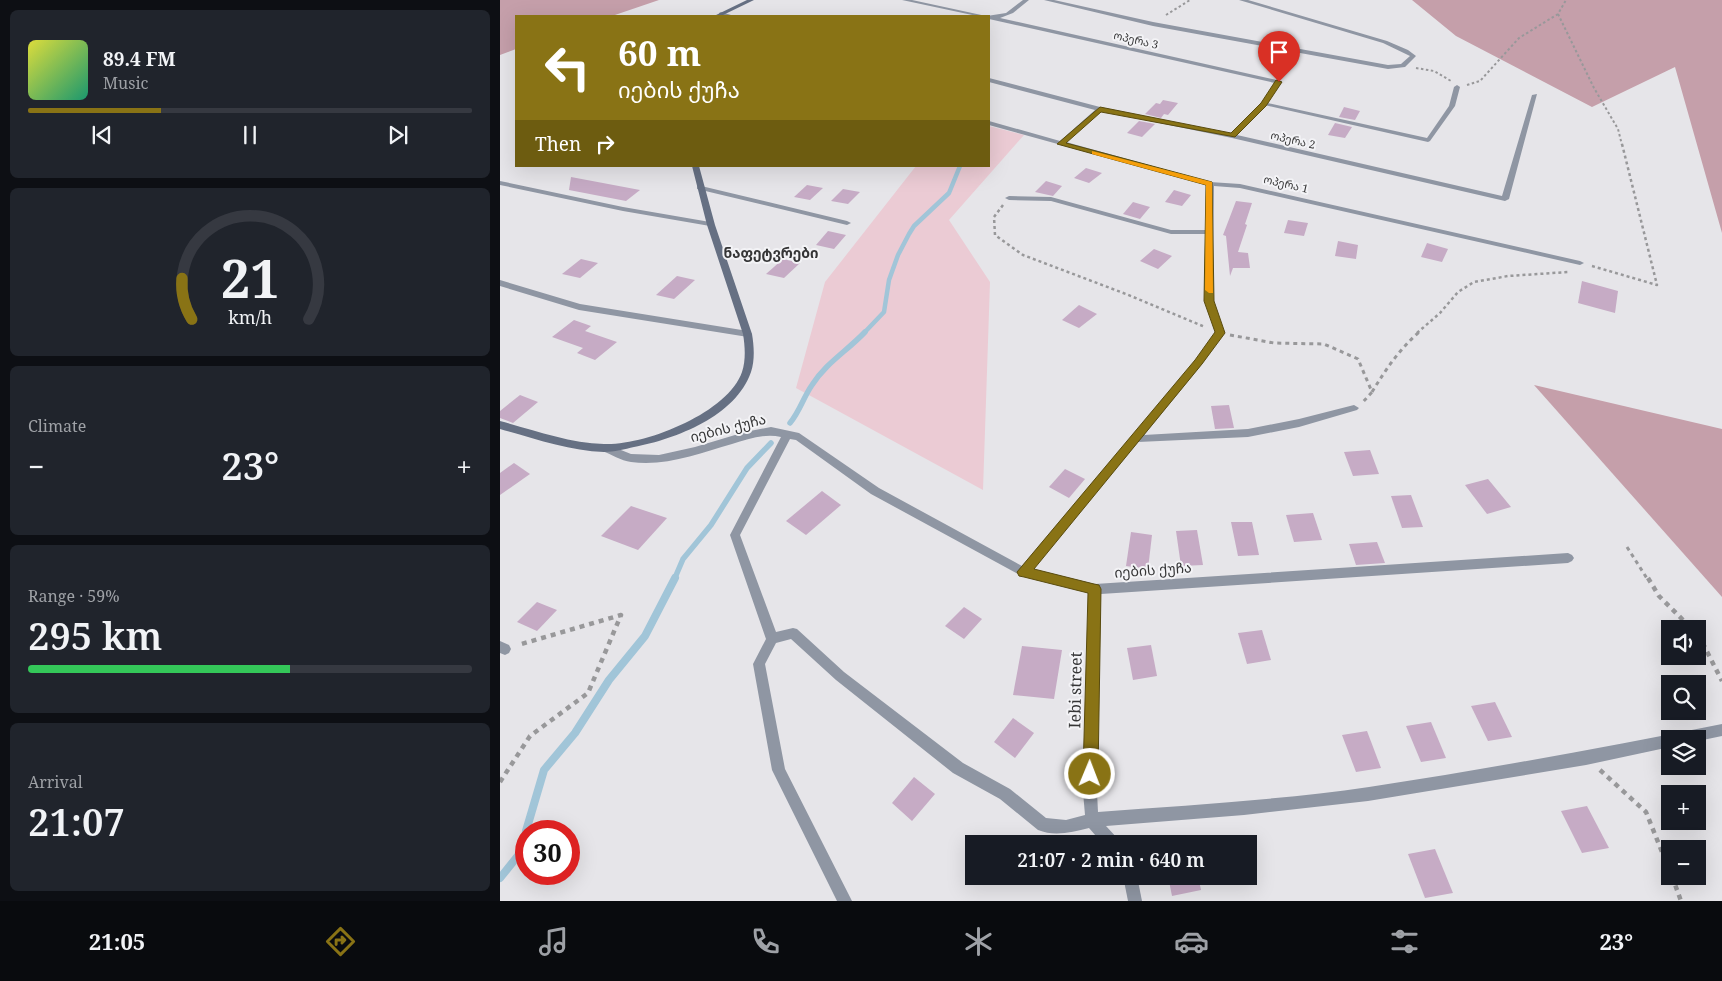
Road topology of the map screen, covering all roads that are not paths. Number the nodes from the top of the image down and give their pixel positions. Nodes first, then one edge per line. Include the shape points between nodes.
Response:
1 (751, 0) edge
2 (905, 0) edge
3 (1026, 0) edge
4 (1047, 0) edge
5 (1242, 0) edge
6 (1056, 1) edge
7 (719, 15) edge
8 (978, 15) edge
9 (990, 17) edge
10 (990, 17) edge
11 (990, 80) edge
12 (1457, 87) road end
13 (1535, 95) dead end
14 (1263, 104) junction
15 (1100, 109) junction
16 (990, 123) edge
17 (1232, 136) junction
18 (1060, 144) junction
19 (695, 167) edge
20 (500, 183) edge
21 (1210, 184) junction
22 (700, 187) junction
23 (1009, 198) road end
24 (846, 222) dead end
25 (710, 224) junction
26 (1208, 232) junction
27 (1580, 263) road end
28 (500, 283) edge
29 (748, 334) junction
30 (1354, 408) road end
31 (500, 425) edge
32 (788, 434) junction
33 (1134, 439) junction
34 (606, 448) junction
35 (1568, 558) dead end
36 (1024, 572) junction
37 (1094, 589) junction
38 (772, 639) junction
39 (1722, 730) edge
40 (1706, 733) edge
41 (1661, 742) edge
42 (1092, 820) junction
43 (1106, 835) edge
44 (1132, 885) edge
45 (846, 901) edge
46 (1135, 901) edge

1 - 7 street
2 - 8 street, ოპერა 3
3 - 9 street via 1003,17
4 - 6 street
5 - 6 street via 1385,42 1413,56 1403,66 1388,67 1153,24
10 - 14 street, ოპერა 3 via 1279,82
11 - 15 street, ოპერა 2
12 - 14 lane via 1452,106 1428,140
13 - 17 street, ოპერა 2 via 1505,199
14 - 17 street
15 - 17 street, ოპერა 2
15 - 18 street
16 - 18 street, ოპერა 1
18 - 21 street, ოპერა 1
19 - 22 street
20 - 25 street
21 - 26 street
21 - 27 street, ოპერა 1 via 1240,186
22 - 24 street
22 - 25 street
23 - 26 street via 1051,199 1170,232
25 - 29 street
26 - 33 street via 1209,301 1220,333
28 - 29 street via 579,307
29 - 34 street via 750,353 744,377 725,402 700,421 670,434
30 - 33 street via 1248,433
31 - 34 street via 557,440
32 - 34 street, იების ქუჩა via 772,431 745,436 659,459 630,458
32 - 36 street, იების ქუჩა via 799,437 876,491
32 - 38 street via 735,534
33 - 36 street
35 - 37 street, იების ქუჩა
36 - 37 street, იების ქუჩა
37 - 42 street, Iebi street
38 - 42 street via 793,632 840,676 958,768 1005,794 1043,825 1066,827
38 - 45 street via 760,664 779,770
39 - 40 street
41 - 42 street via 1586,758 1368,794
42 - 43 street
44 - 46 street

